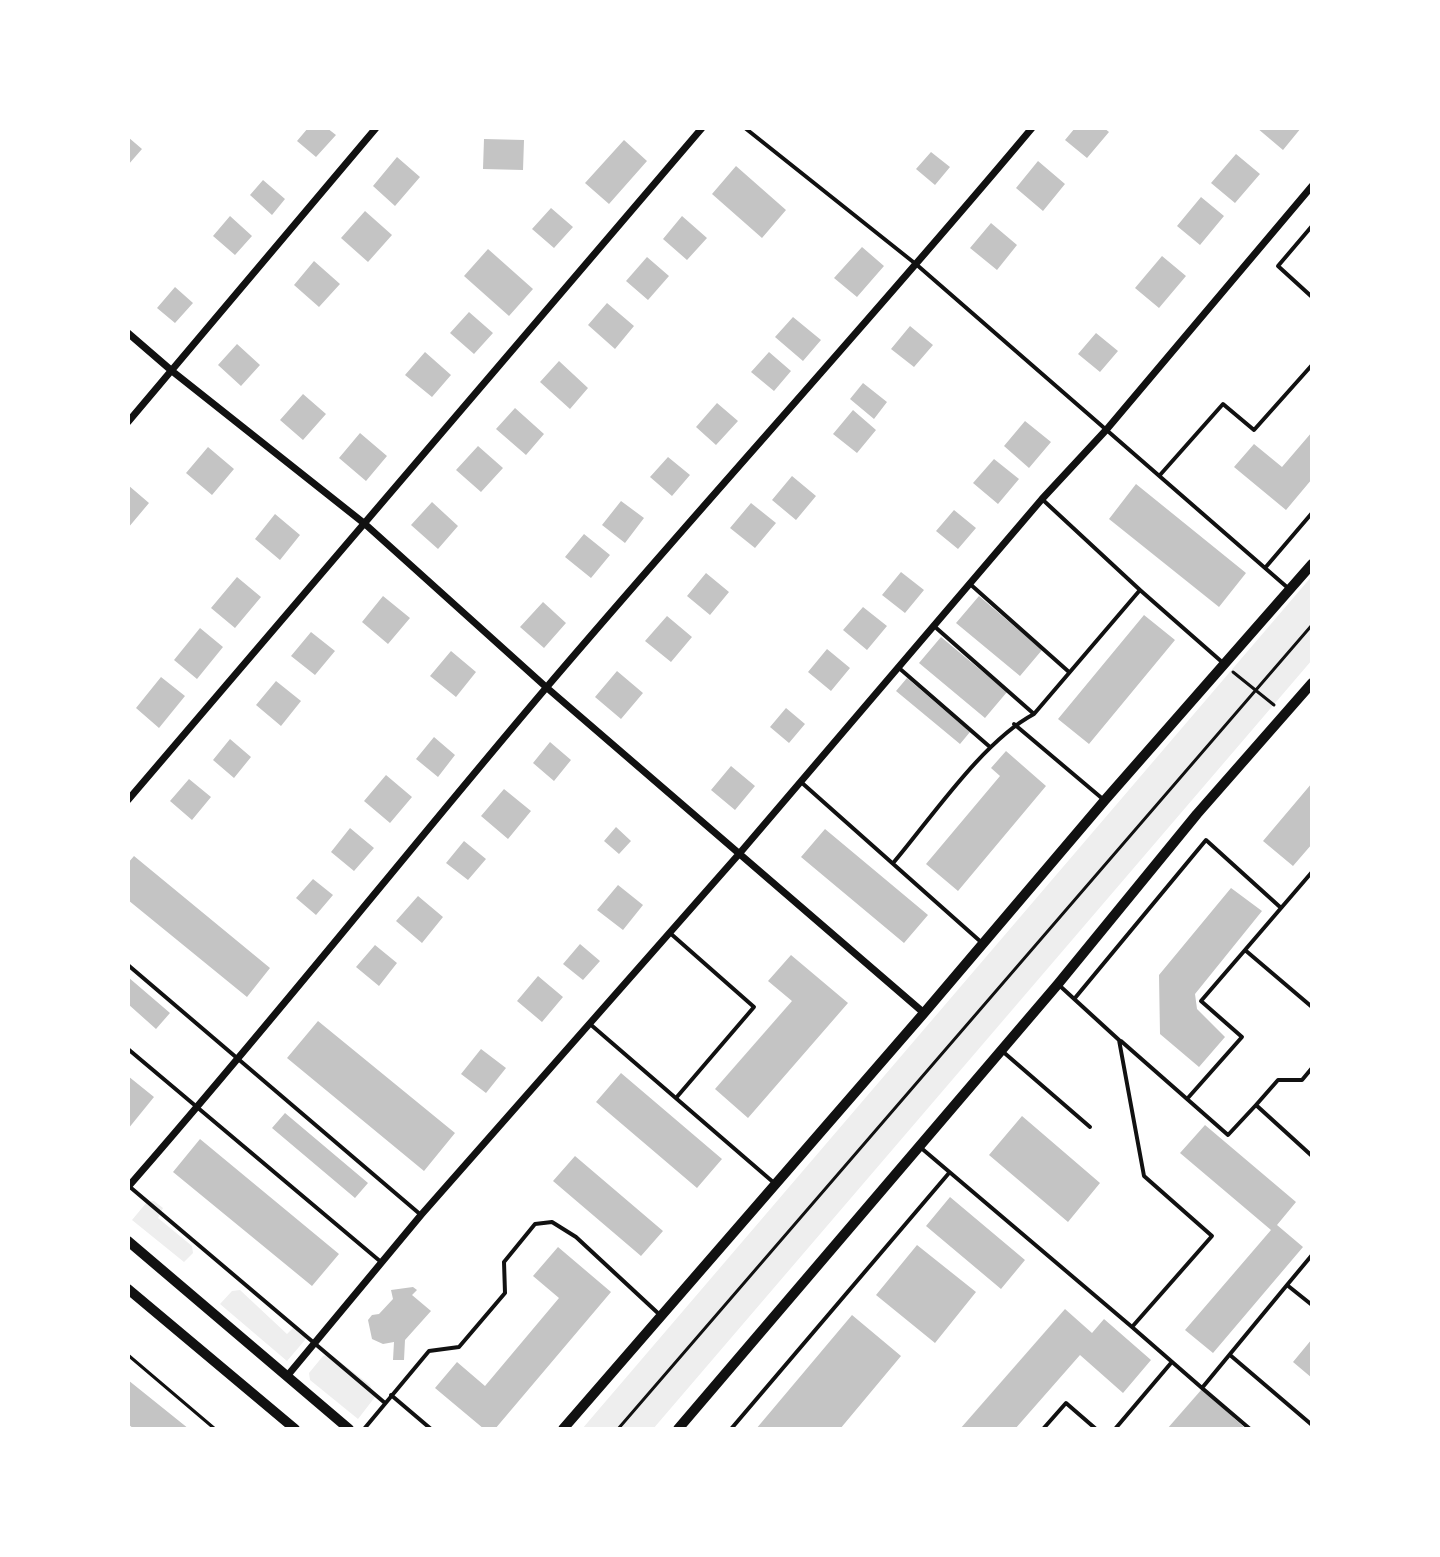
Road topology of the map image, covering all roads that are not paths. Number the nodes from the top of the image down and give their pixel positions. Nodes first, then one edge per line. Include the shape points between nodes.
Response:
1 (376, 128) edge
2 (702, 128) edge
3 (745, 128) edge
4 (1032, 128) edge
5 (1312, 186) edge
6 (1312, 226) edge
7 (917, 265) junction
8 (1312, 297) edge
9 (128, 333) edge
10 (1312, 365) edge
11 (172, 371) junction
12 (128, 422) edge
13 (1107, 429) junction
14 (1160, 475) junction
15 (1042, 499) junction
16 (1312, 513) edge
17 (365, 524) junction
18 (1312, 564) edge
19 (1265, 568) junction
20 (970, 584) junction
21 (1140, 590) junction
22 (1290, 590) junction
23 (934, 626) junction
24 (1224, 664) junction
25 (899, 668) junction
26 (1069, 672) junction
27 (1312, 683) edge
28 (546, 687) junction
29 (1034, 714) junction
30 (1014, 724) junction
31 (990, 747) junction
32 (801, 782) junction
33 (128, 800) edge
34 (1105, 800) junction
35 (739, 854) junction
36 (894, 862) junction
37 (1312, 872) edge
38 (1280, 907) junction
39 (670, 933) junction
40 (983, 944) junction
41 (1245, 950) junction
42 (128, 965) edge
43 (1058, 984) junction
44 (1074, 998) junction
45 (1312, 1007) edge
46 (924, 1013) junction
47 (590, 1024) junction
48 (1119, 1040) junction
49 (128, 1049) edge
50 (1001, 1050) junction
51 (238, 1060) junction
52 (1312, 1068) edge
53 (676, 1098) junction
54 (1187, 1099) junction
55 (1256, 1105) junction
56 (197, 1107) junction
57 (1090, 1127) dead end
58 (918, 1145) junction
59 (1312, 1156) edge
60 (949, 1173) junction
61 (775, 1184) junction
62 (128, 1186) edge
63 (421, 1215) junction
64 (128, 1241) edge
65 (1312, 1255) edge
66 (381, 1262) junction
67 (1287, 1285) junction
68 (128, 1289) edge
69 (1312, 1305) edge
70 (660, 1315) junction
71 (1132, 1327) junction
72 (314, 1343) junction
73 (1230, 1355) junction
74 (1171, 1363) junction
75 (288, 1375) junction
76 (1202, 1388) junction
77 (391, 1395) junction
78 (385, 1403) junction
79 (1312, 1425) edge
80 (680, 1428) edge
81 (295, 1429) edge
82 (349, 1429) edge
83 (364, 1429) edge
84 (431, 1429) edge
85 (563, 1429) edge
86 (731, 1429) edge
87 (1043, 1429) edge
88 (1096, 1429) edge
89 (1115, 1429) edge
90 (1250, 1429) edge

1 - 11 street
2 - 17 street
3 - 7 lane
4 - 7 street
5 - 13 street
6 - 8 lane via 1278,266
7 - 13 lane
7 - 28 street
9 - 11 street
10 - 14 lane via 1254,430 1223,404
11 - 12 street
11 - 17 street
13 - 14 lane
13 - 15 street
14 - 19 lane
15 - 20 street
15 - 21 lane
16 - 19 lane
17 - 28 street
17 - 33 street
18 - 22 main road
19 - 22 lane
20 - 23 street
20 - 26 lane
21 - 24 lane
21 - 26 lane
22 - 24 main road
23 - 25 street
23 - 29 lane
24 - 34 main road
25 - 31 lane
25 - 32 street
26 - 29 lane
27 - 43 main road
28 - 35 street
28 - 51 street
29 - 30 lane
30 - 31 lane
30 - 34 lane
31 - 36 lane
32 - 35 street
32 - 36 lane
34 - 40 main road
35 - 39 street
35 - 46 street
36 - 40 lane
37 - 38 lane
38 - 41 lane
38 - 44 lane via 1206,840
39 - 47 street
39 - 53 lane via 754,1007
40 - 46 main road
41 - 45 lane
41 - 54 lane via 1201,1001 1242,1037
42 - 51 lane
43 - 44 lane
43 - 50 main road
44 - 48 lane
46 - 61 main road
47 - 53 lane
47 - 63 street
48 - 54 lane
48 - 71 lane via 1144,1176 1212,1236
49 - 56 lane
50 - 57 lane
50 - 58 main road
51 - 56 street
51 - 63 lane
52 - 55 lane via 1302,1080 1278,1080
53 - 61 lane
54 - 55 lane via 1228,1135
55 - 59 lane
56 - 62 street
56 - 66 lane
58 - 60 lane
58 - 80 main road
60 - 71 lane
60 - 86 lane
61 - 70 main road
62 - 72 lane
63 - 66 street
64 - 75 main road
65 - 67 lane
66 - 72 street
67 - 69 lane
67 - 73 lane
68 - 81 main road
70 - 77 lane via 576,1237 552,1222 535,1224 504,1262 505,1293 469,1337 459,1347 429,1351
70 - 85 main road
71 - 74 lane
72 - 75 street
72 - 78 lane
73 - 76 lane
73 - 79 lane
74 - 76 lane
74 - 89 lane
75 - 82 main road
76 - 90 lane
77 - 78 lane
77 - 84 lane
78 - 83 lane
87 - 88 lane via 1066,1403

